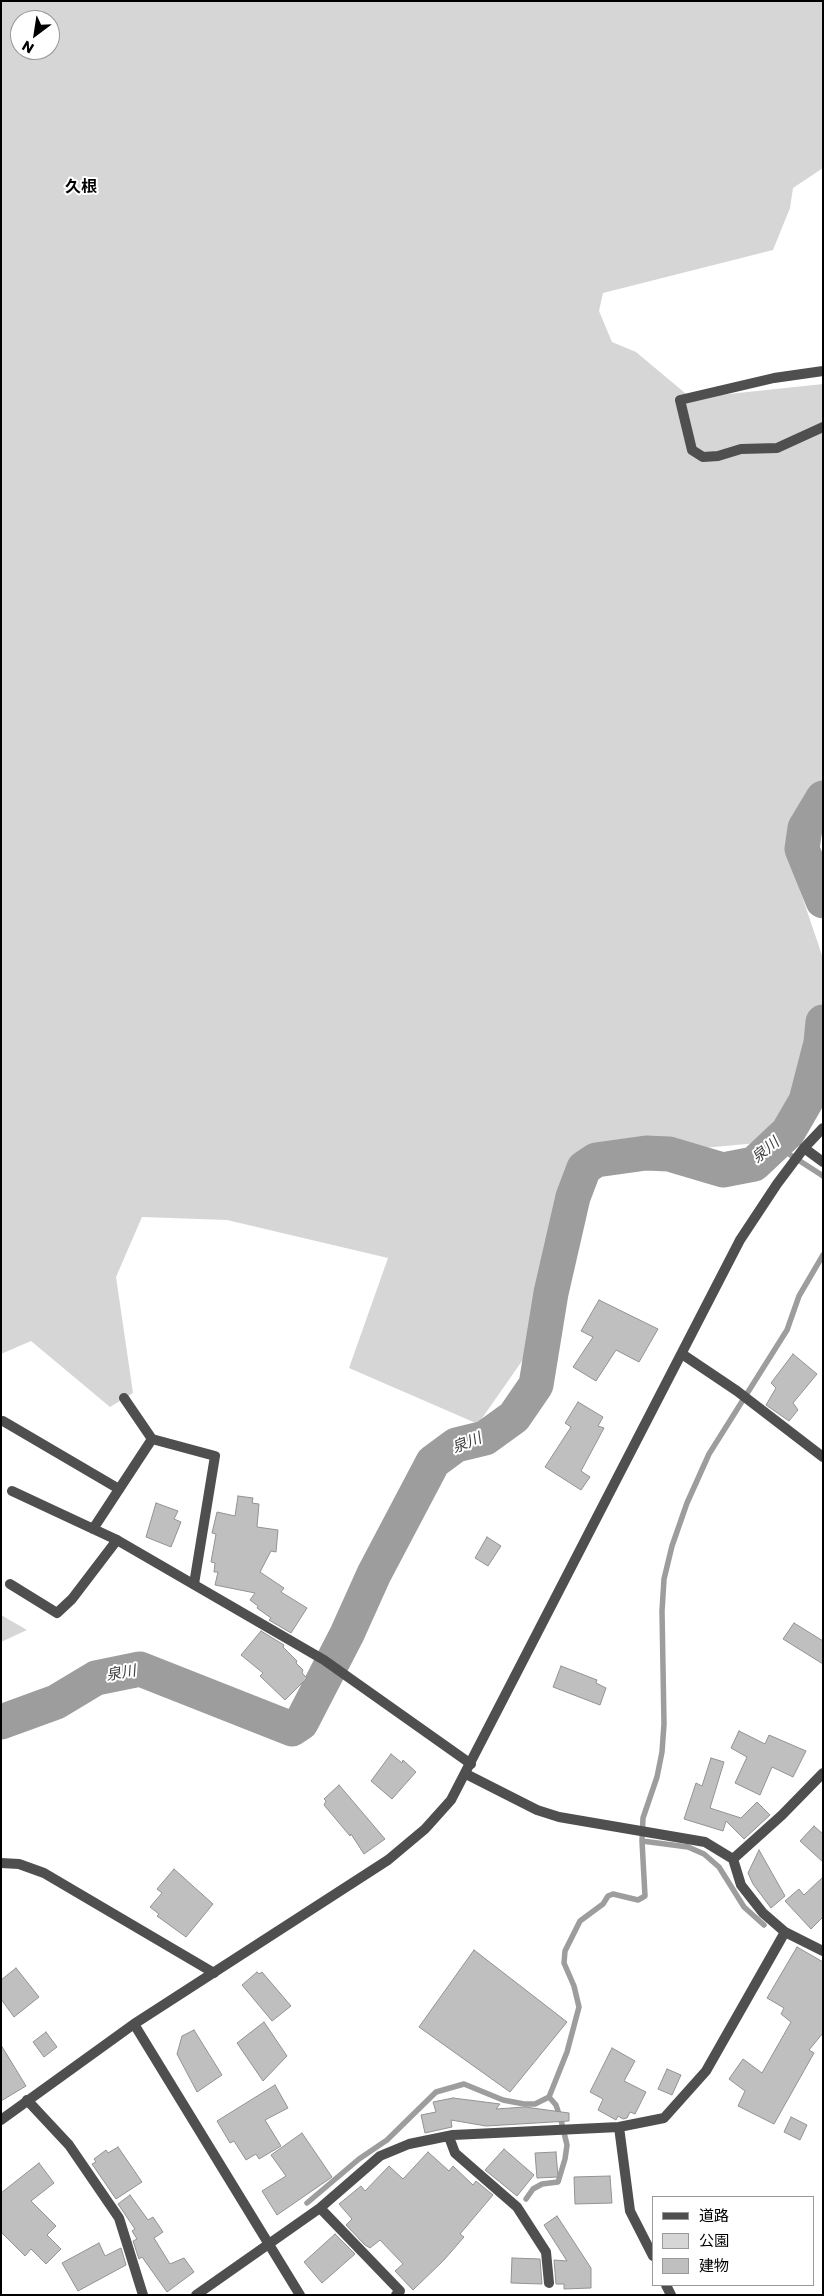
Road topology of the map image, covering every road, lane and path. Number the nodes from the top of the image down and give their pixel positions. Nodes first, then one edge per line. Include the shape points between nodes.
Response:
1 (823, 371) edge
2 (823, 427) edge
3 (823, 1128) edge
4 (804, 1148) junction
5 (823, 1162) edge
6 (682, 1354) junction
7 (124, 1398) dead end
8 (3, 1421) dead end
9 (152, 1439) junction
10 (823, 1457) edge
11 (119, 1489) junction
12 (12, 1491) dead end
13 (93, 1529) junction
14 (117, 1540) junction
15 (10, 1584) dead end
16 (194, 1584) junction
17 (470, 1764) junction
18 (823, 1773) edge
19 (466, 1774) junction
20 (734, 1859) junction
21 (1, 1863) edge
22 (785, 1932) junction
23 (823, 1952) edge
24 (214, 1973) junction
25 (134, 2024) junction
26 (27, 2100) junction
27 (1, 2120) edge
28 (619, 2127) junction
29 (448, 2137) junction
30 (320, 2208) junction
31 (268, 2244) junction
32 (652, 2254) edge
33 (549, 2283) dead end
34 (143, 2295) edge
35 (196, 2295) edge
36 (300, 2295) edge
37 (396, 2295) edge

1 - 2 street via 766,380 680,400 692,450 703,457 741,449 776,448
3 - 4 street
4 - 5 street
4 - 6 street via 740,1240
6 - 10 street via 737,1391
6 - 17 street
7 - 9 street
8 - 11 street
9 - 11 street
9 - 16 street via 215,1456
11 - 13 street
12 - 13 street
13 - 14 street
14 - 15 street via 72,1599 56,1613
14 - 16 street
16 - 17 street via 324,1660
17 - 19 street
18 - 20 street
19 - 20 street via 537,1810 559,1817 705,1842
19 - 24 street via 451,1800 388,1860
20 - 22 street via 742,1885 763,1913
21 - 24 street via 19,1864 44,1873
22 - 23 street
22 - 28 street via 706,2071 664,2118
24 - 25 street
25 - 26 street
25 - 31 street
26 - 27 street
26 - 34 street via 69,2145 119,2218
28 - 29 street
28 - 32 street via 630,2211
29 - 30 street via 409,2144 380,2156
29 - 33 street via 455,2153 517,2207 546,2252
30 - 31 street
30 - 37 street via 400,2291
31 - 35 street
31 - 36 street

